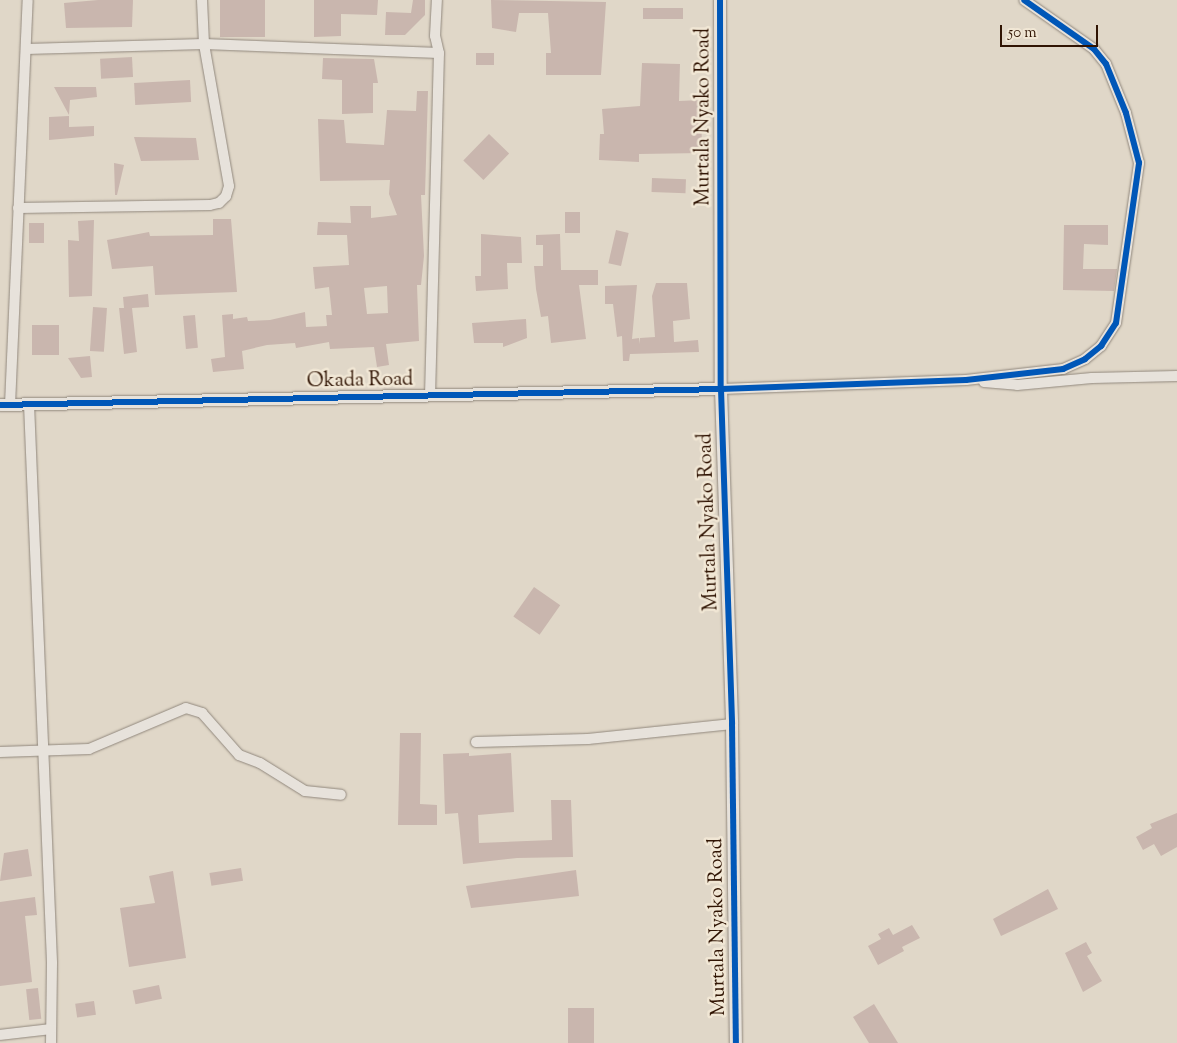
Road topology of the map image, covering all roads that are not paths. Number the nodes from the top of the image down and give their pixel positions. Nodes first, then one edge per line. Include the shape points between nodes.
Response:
1 (28, 0) edge
2 (202, 0) edge
3 (437, 0) edge
4 (720, 0) edge
5 (1024, 0) edge
6 (204, 44) junction
7 (26, 49) junction
8 (439, 53) junction
9 (18, 208) junction
10 (1177, 376) edge
11 (966, 380) junction
12 (721, 389) junction
13 (430, 396) junction
14 (29, 404) junction
15 (5, 405) edge
16 (732, 724) junction
17 (476, 742) dead end
18 (44, 750) junction
19 (0, 752) edge
20 (341, 795) dead end
21 (51, 1029) junction
22 (0, 1035) edge
23 (51, 1043) edge
24 (736, 1043) edge

1 - 7 street
2 - 6 street
3 - 8 street via 435,36
4 - 12 street, Murtala Nyako Road
5 - 11 street via 1094,49 1113,75 1126,113 1139,164 1116,323 1101,346 1085,359 1063,369
6 - 7 street
6 - 8 street
6 - 9 street via 229,186 219,203
7 - 9 street
8 - 13 street
9 - 15 street
10 - 11 street via 1092,378 1017,385
11 - 12 street
12 - 13 street, Okada Road
12 - 16 street, Murtala Nyako Road
13 - 14 street, Okada Road
14 - 15 street, Okada Road
14 - 18 street
16 - 17 street via 581,739
16 - 24 street, Murtala Nyako Road
18 - 19 street
18 - 20 street via 96,748 180,709 194,709 208,719 239,755 260,763 306,792
18 - 21 street via 52,963
21 - 22 street
21 - 23 street

